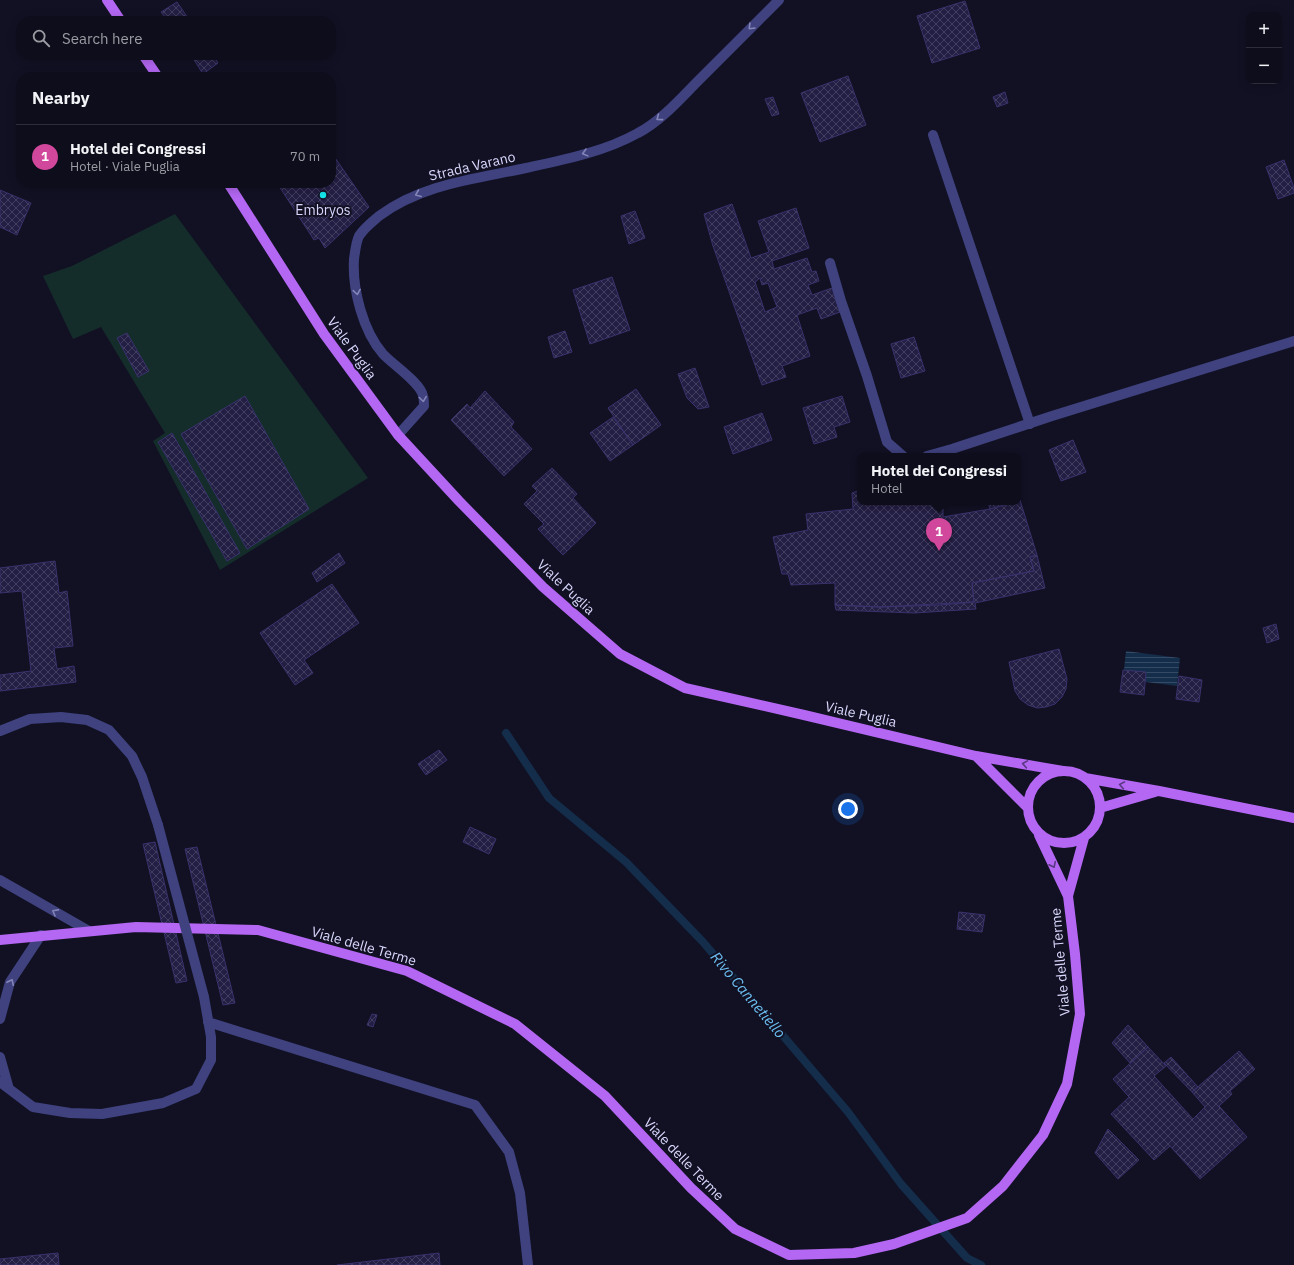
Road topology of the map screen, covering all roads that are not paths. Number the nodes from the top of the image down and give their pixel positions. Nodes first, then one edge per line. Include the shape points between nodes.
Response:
1 (107, 0) edge
2 (779, 0) edge
3 (118, 16) edge
4 (146, 60) edge
5 (155, 72) edge
6 (933, 135) dead end
7 (231, 188) edge
8 (830, 263) dead end
9 (1294, 341) edge
10 (1030, 424) junction
11 (398, 435) junction
12 (900, 453) edge
13 (938, 453) edge
14 (0, 731) edge
15 (976, 756) junction
16 (1063, 771) junction
17 (1085, 778) junction
18 (1159, 791) junction
19 (1027, 807) junction
20 (1100, 808) junction
21 (1294, 818) edge
22 (1038, 833) junction
23 (1084, 838) junction
24 (0, 880) edge
25 (1068, 896) junction
26 (89, 931) junction
27 (41, 935) junction
28 (0, 940) edge
29 (0, 1019) edge
30 (208, 1022) junction
31 (0, 1057) edge
32 (0, 1082) edge
33 (9, 1089) junction
34 (528, 1265) edge

1 - 3 main road
2 -> 11 street, Strada Varano via 664,114 640,132 622,141 579,155 442,186 415,195 390,208 370,224 360,236 354,261 360,307 368,331 383,353 423,394 424,406
4 - 5 main road
6 - 10 street
7 - 11 main road, Viale Puglia via 324,334
8 - 12 street via 887,442
9 - 10 street
10 - 13 street
11 - 15 main road, Viale Puglia via 543,587 620,654 685,688
14 - 30 street, bridge via 30,719 61,717 87,720 110,730 132,756 158,825 204,997
16 -> 15 main road, Viale Puglia
15 - 19 main road
16 - 17 main road via 1075,772
16 - 19 main road via 1041,778 1033,788
18 -> 17 main road
17 - 20 main road via 1094,786
18 - 20 main road
18 - 21 main road
19 - 22 main road via 1031,823
20 - 23 main road via 1098,820
22 - 23 main road via 1048,841 1061,844
22 -> 25 main road
23 - 25 main road, Viale delle Terme
26 -> 24 street
25 - 26 main road, Viale delle Terme via 1076,954 1080,1014 1068,1084 1043,1135 1003,1186 967,1218 894,1244 854,1253 789,1255 735,1229 691,1188 606,1096 515,1024 407,971 258,930 136,927
26 - 27 main road, Viale delle Terme
27 - 28 main road, Viale delle Terme
29 -> 27 street via 10,982
30 - 33 street via 211,1060 196,1089 163,1103 102,1114 70,1113 33,1107
30 - 34 street via 474,1105 509,1152 520,1193
31 - 33 street
32 - 33 street

